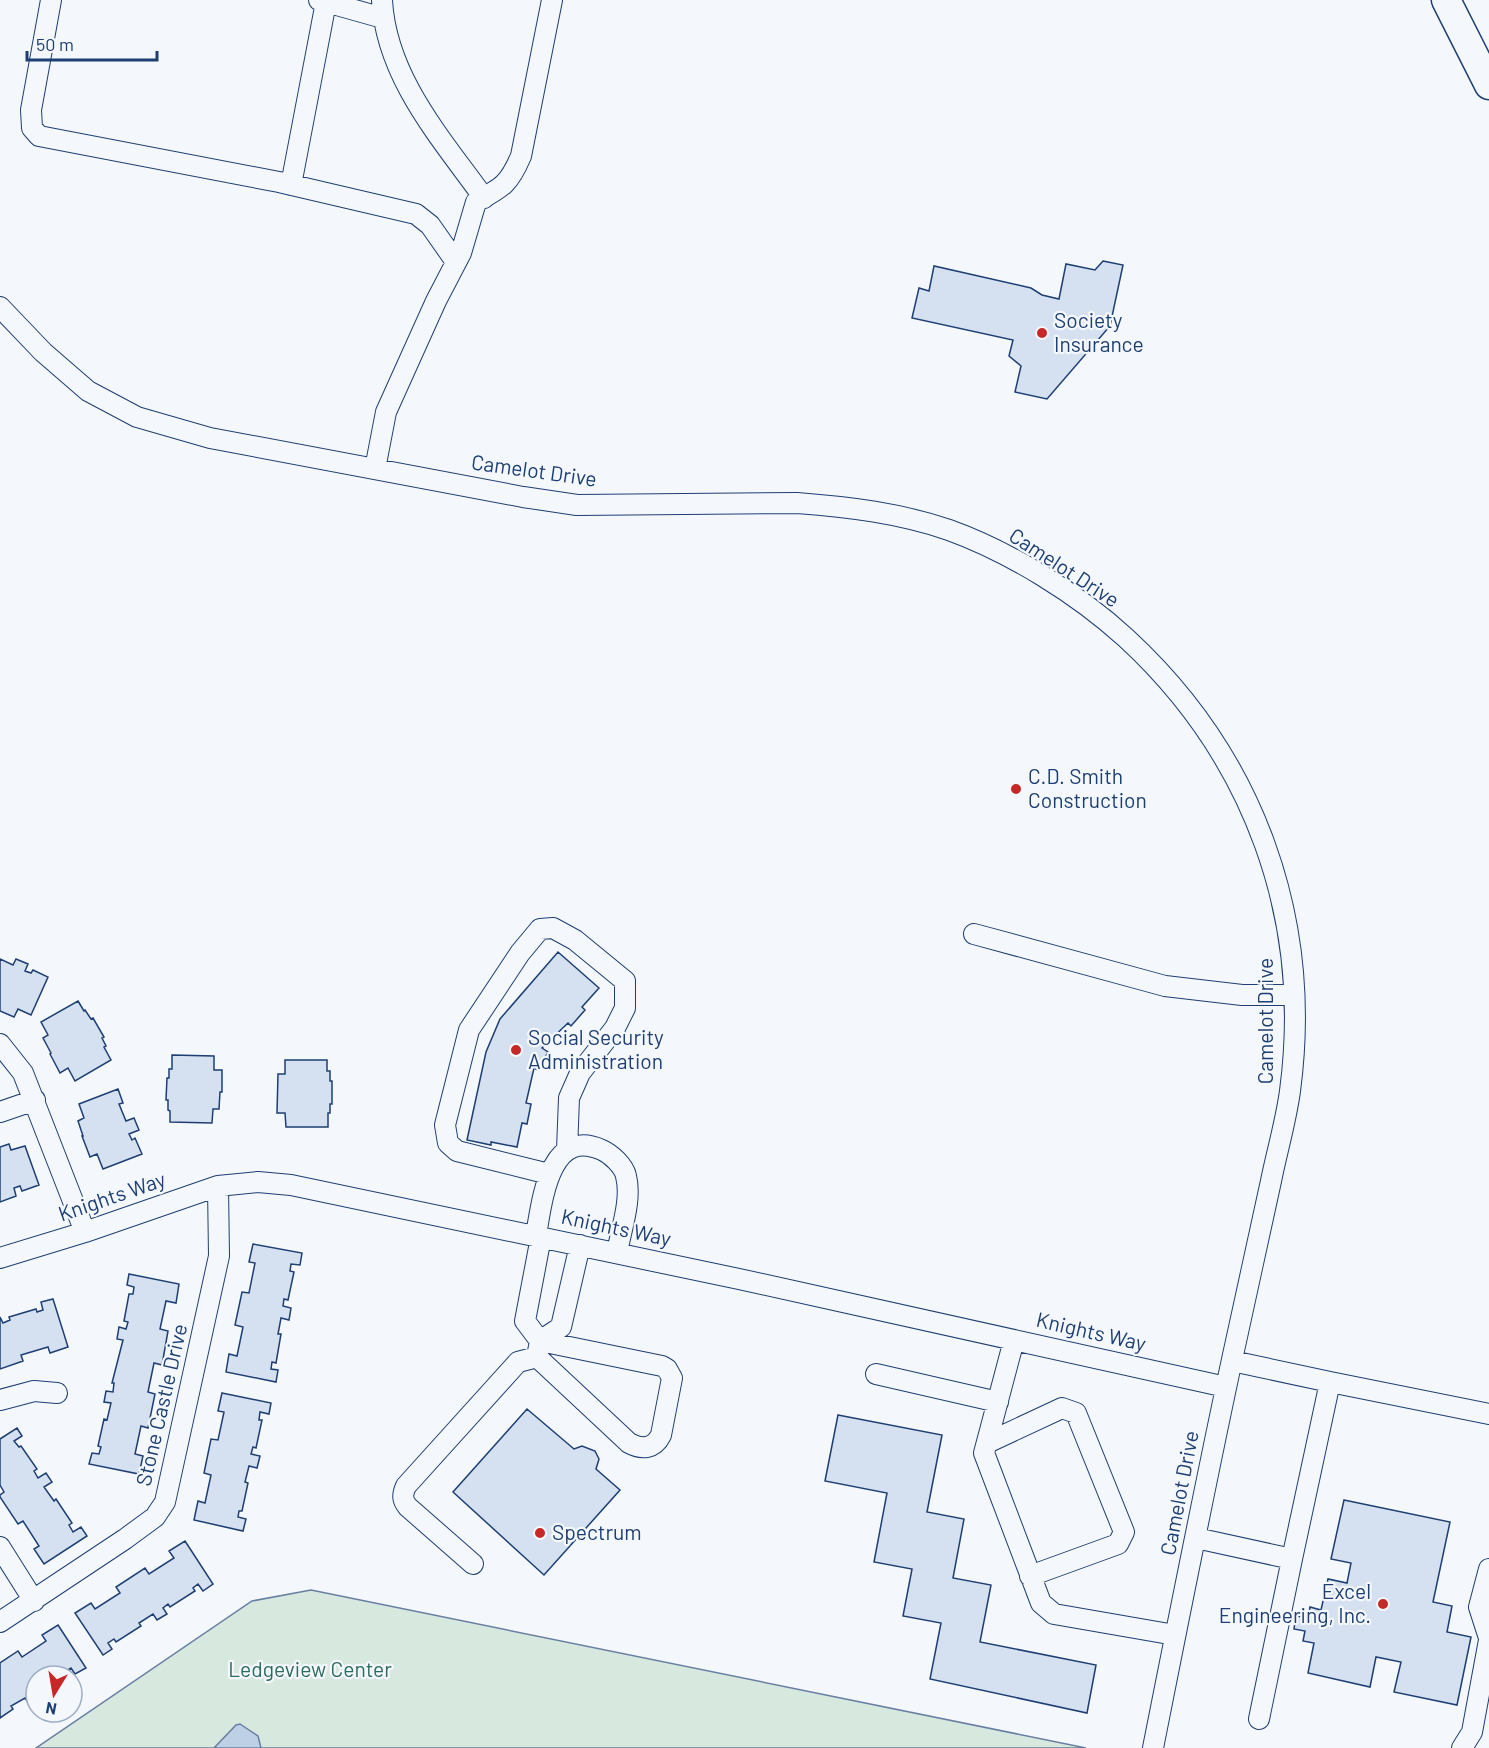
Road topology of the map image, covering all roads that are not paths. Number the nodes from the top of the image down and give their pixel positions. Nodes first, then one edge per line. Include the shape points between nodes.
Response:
1 (51, 0) edge
2 (552, 0) edge
3 (1446, 0) edge
4 (323, 1) edge
5 (382, 9) edge
6 (1489, 85) edge
7 (291, 185) junction
8 (484, 198) junction
9 (456, 262) junction
10 (1, 309) edge
11 (375, 469) junction
12 (974, 934) dead end
13 (1294, 995) junction
14 (0, 1044) edge
15 (34, 1100) junction
16 (0, 1112) edge
17 (567, 1150) junction
18 (549, 1174) junction
19 (218, 1186) junction
20 (85, 1232) junction
21 (538, 1236) junction
22 (580, 1245) junction
23 (617, 1253) junction
24 (0, 1257) edge
25 (1014, 1340) junction
26 (539, 1349) junction
27 (1232, 1361) junction
28 (876, 1374) dead end
29 (1330, 1382) junction
30 (1226, 1387) junction
31 (57, 1393) dead end
32 (0, 1400) edge
33 (998, 1402) junction
34 (1489, 1414) edge
35 (987, 1443) junction
36 (1196, 1538) junction
37 (0, 1547) edge
38 (1292, 1559) junction
39 (473, 1564) dead end
40 (1489, 1569) edge
41 (1030, 1576) junction
42 (34, 1601) junction
43 (0, 1622) edge
44 (1175, 1635) junction
45 (1489, 1639) edge
46 (1259, 1719) dead end
47 (1153, 1748) edge
48 (1462, 1748) edge

1 - 7 street via 31,110 32,128 39,136
2 - 8 street via 521,156 512,178
3 - 6 highway
4 - 5 street
4 - 7 street
5 - 8 street via 396,64 422,113
7 - 9 street via 416,214 430,225
8 - 9 street via 476,202
9 - 11 street via 386,412
10 - 11 street, Camelot Drive via 88,391 137,417 210,438
11 - 13 street, Camelot Drive via 577,505 797,503 894,515 949,530 1023,566 1089,608 1144,655 1193,709 1246,797 1263,838 1281,896
12 - 13 street via 1165,986 1242,995
13 - 27 street, Camelot Drive via 1290,1092
14 - 15 street via 23,1073
15 - 16 street
15 - 20 street
17 - 18 street
17 - 18 street via 569,1098 580,1073 615,1028 625,1008 625,981 575,940 553,928 540,929 469,1030 446,1125 448,1143 457,1151
17 - 23 street via 585,1146 603,1151 625,1172 627,1197
18 - 21 street
19 - 20 street, Knights Way
19 - 21 street, Knights Way via 258,1182 291,1185
19 - 42 street, Stone Castle Drive via 219,1256 165,1502 155,1517
20 - 24 street, Knights Way
21 - 22 street, Knights Way
21 - 26 street via 525,1320
22 - 23 street, Knights Way
22 - 26 street via 561,1327
23 - 25 street, Knights Way
25 - 30 street, Knights Way
25 - 33 street
26 - 26 street via 667,1369 672,1378 658,1442 645,1448 629,1443
26 - 39 street via 518,1362 403,1493 408,1507
27 - 29 street
27 - 30 street, Camelot Drive
28 - 33 street
29 - 34 street
29 - 38 street
30 - 36 street, Camelot Drive
31 - 32 street via 34,1391
33 - 35 street
35 - 41 street via 984,1453
35 - 41 street via 1062,1408 1076,1413 1124,1532 1118,1544
36 - 38 street
36 - 44 street, Camelot Drive
37 - 42 street
38 - 46 street
40 - 45 street via 1479,1607
41 - 44 street via 1041,1603 1054,1614
42 - 43 street, Stone Castle Drive
44 - 47 street, Camelot Drive
45 - 48 street via 1472,1732

